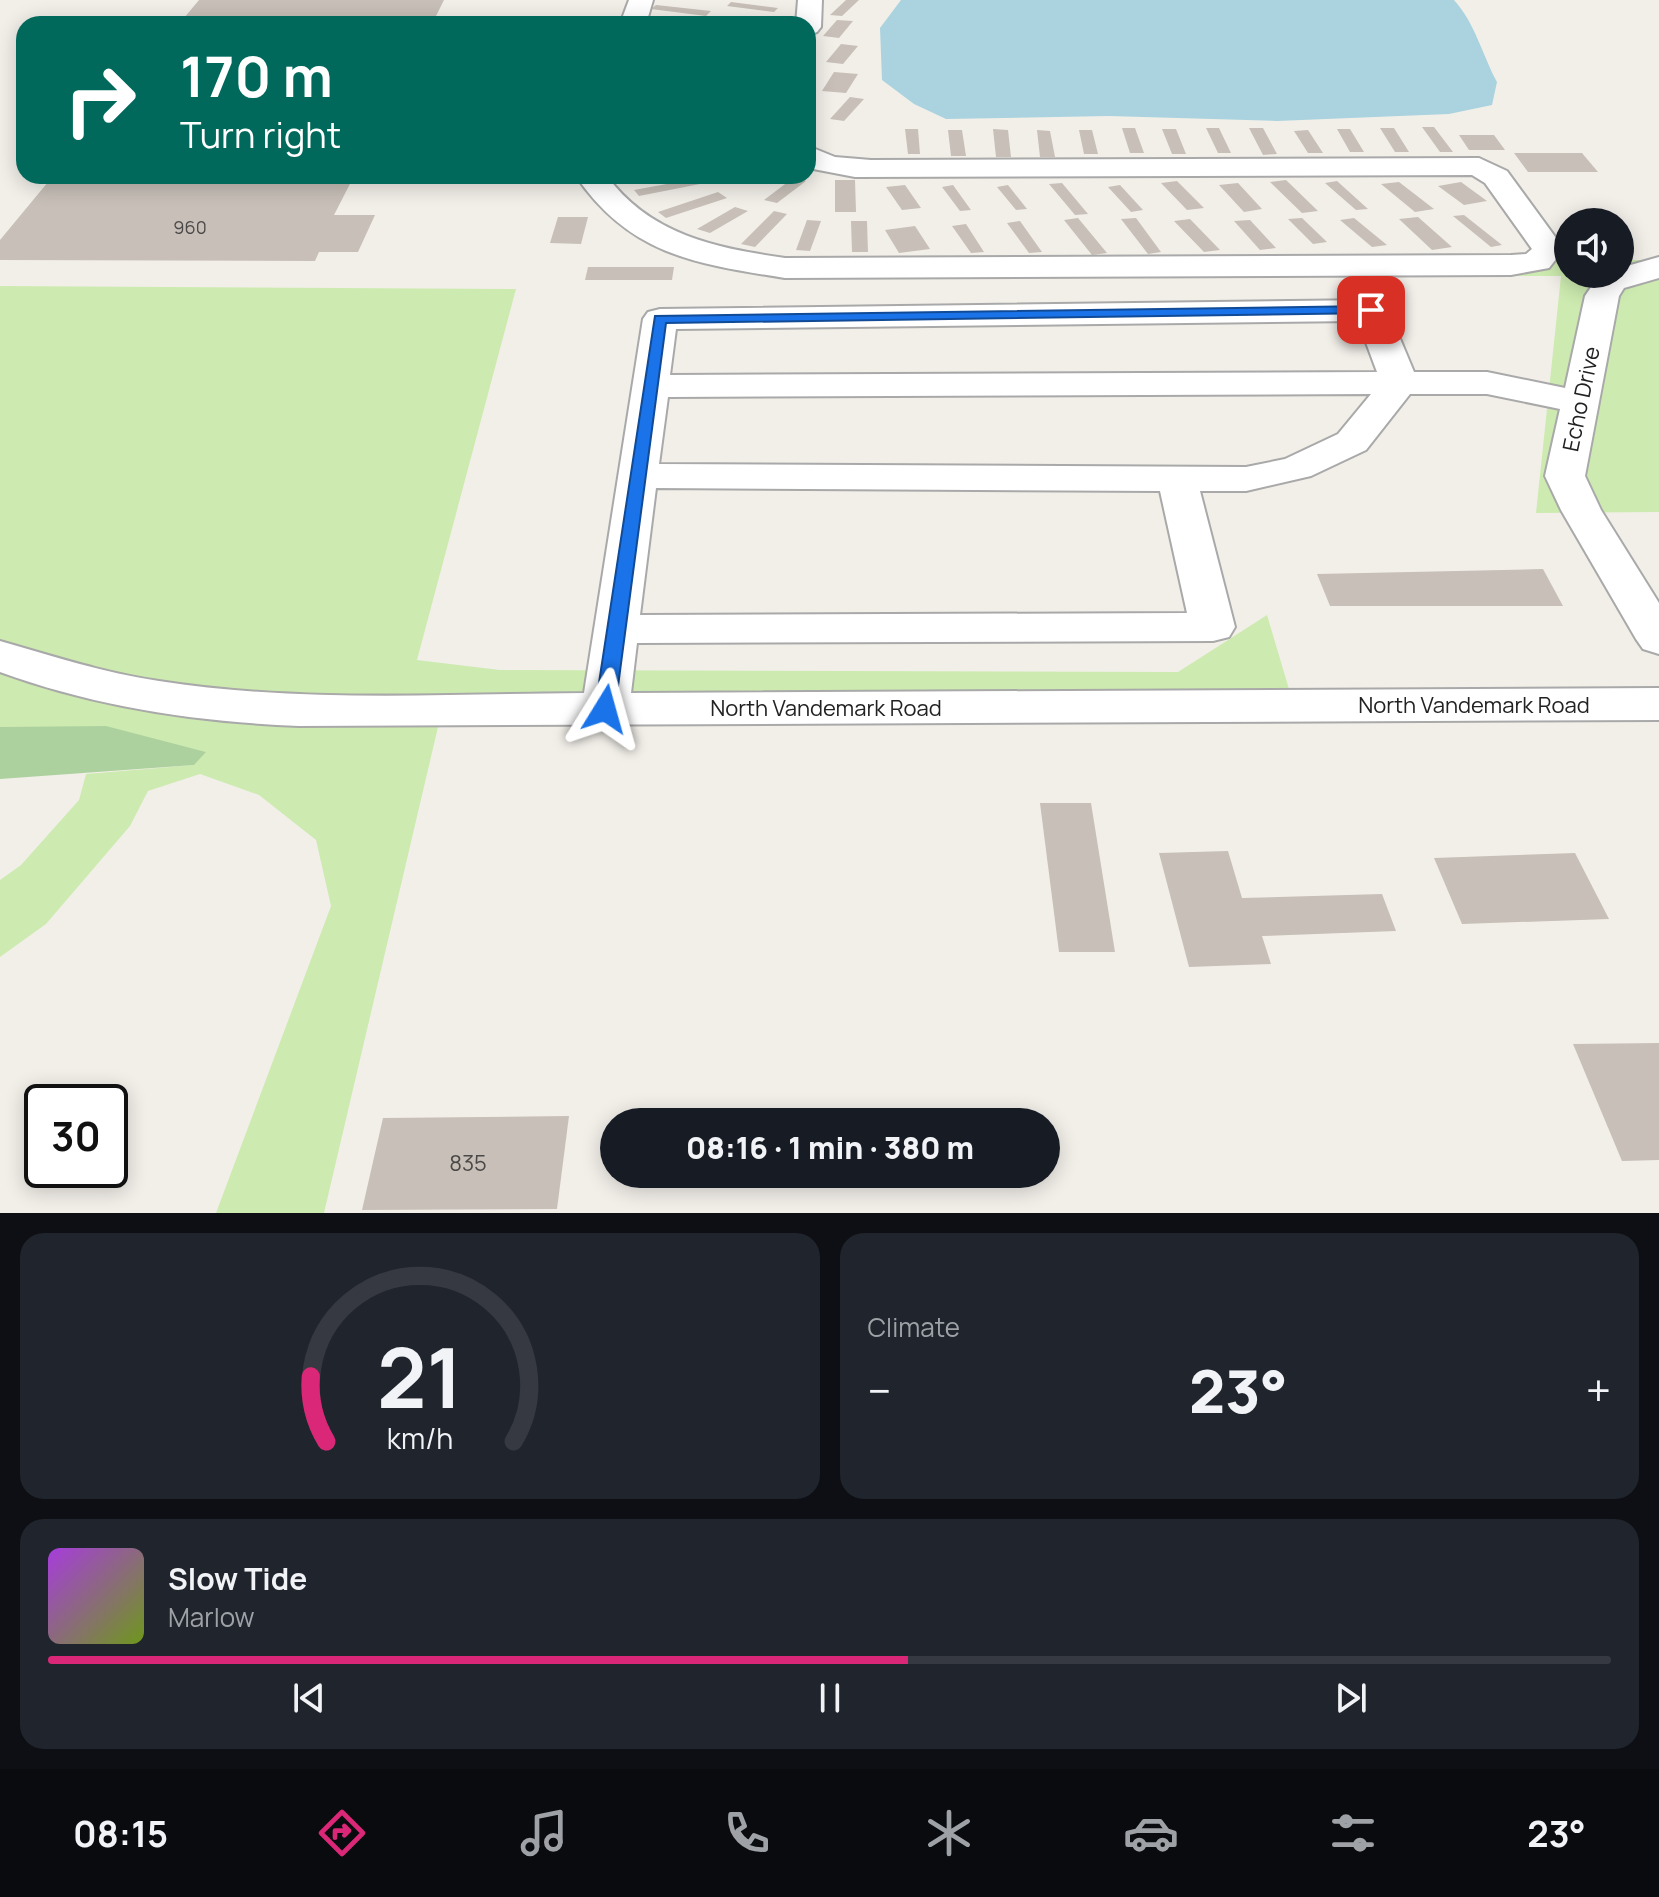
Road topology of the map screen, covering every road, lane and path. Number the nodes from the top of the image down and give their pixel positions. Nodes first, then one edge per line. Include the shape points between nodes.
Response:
1 (816, 161) edge
2 (596, 184) edge
3 (1554, 260) edge
4 (1554, 263) edge
5 (1659, 267) edge
6 (1634, 272) edge
7 (1602, 288) edge
8 (1400, 383) junction
9 (651, 386) junction
10 (1580, 402) junction
11 (639, 476) junction
12 (1177, 478) junction
13 (617, 629) junction
14 (1659, 639) edge
15 (0, 656) edge
16 (1659, 704) edge
17 (605, 709) junction

1 - 3 street via 871,169 1479,167 1496,177
2 - 4 street via 603,197 642,229 671,244 785,268
5 - 6 street
7 - 10 street, Echo Drive
8 - 9 street
8 - 9 street via 1371,310 660,319
8 - 10 street via 1487,383
8 - 12 street via 1352,442 1297,468 1246,479
9 - 11 street
10 - 14 street, Echo Drive via 1565,476
11 - 12 street
11 - 13 street
12 - 13 street via 1213,627
13 - 17 street
15 - 17 street, North Vandemark Road via 122,690 252,708
16 - 17 street, North Vandemark Road

